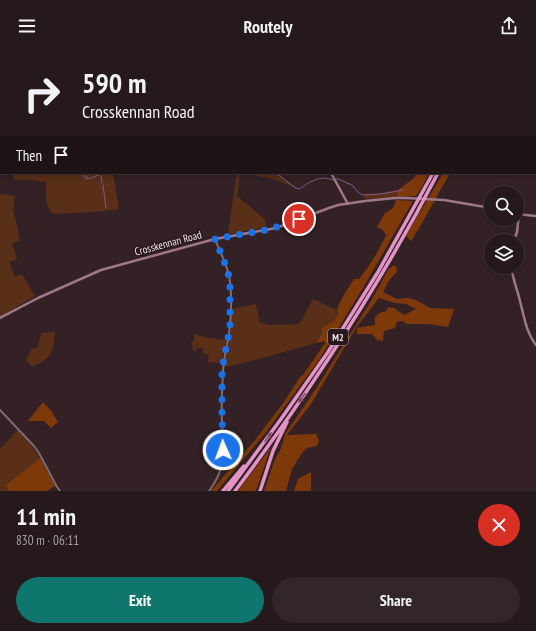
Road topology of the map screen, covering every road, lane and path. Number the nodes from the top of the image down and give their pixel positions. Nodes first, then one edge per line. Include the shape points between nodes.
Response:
1 (332, 174) edge
2 (432, 174) edge
3 (437, 174) edge
4 (348, 204) junction
5 (484, 207) edge
6 (524, 215) edge
7 (536, 216) edge
8 (215, 239) junction
9 (513, 274) edge
10 (0, 318) edge
11 (536, 345) edge
12 (0, 410) edge
13 (291, 414) junction
14 (260, 449) junction
15 (60, 491) edge
16 (209, 491) edge
17 (223, 491) edge
18 (228, 491) edge
19 (235, 491) edge
20 (260, 491) edge

1 - 4 street
14 -> 2 highway, M2 via 350,318 397,240
3 -> 13 highway, M2 via 367,300
4 - 5 street, Crosskennan Road via 406,198
4 - 8 street, Crosskennan Road via 329,208 276,228
6 - 7 street
8 - 10 street, Crosskennan Road via 101,270
8 - 16 street via 229,275 230,318 222,373 222,460 219,474
9 - 11 street via 525,324
12 - 15 street via 34,446
13 - 19 highway, M2
13 - 20 highway via 273,451
14 - 17 highway
14 - 18 highway, M2

